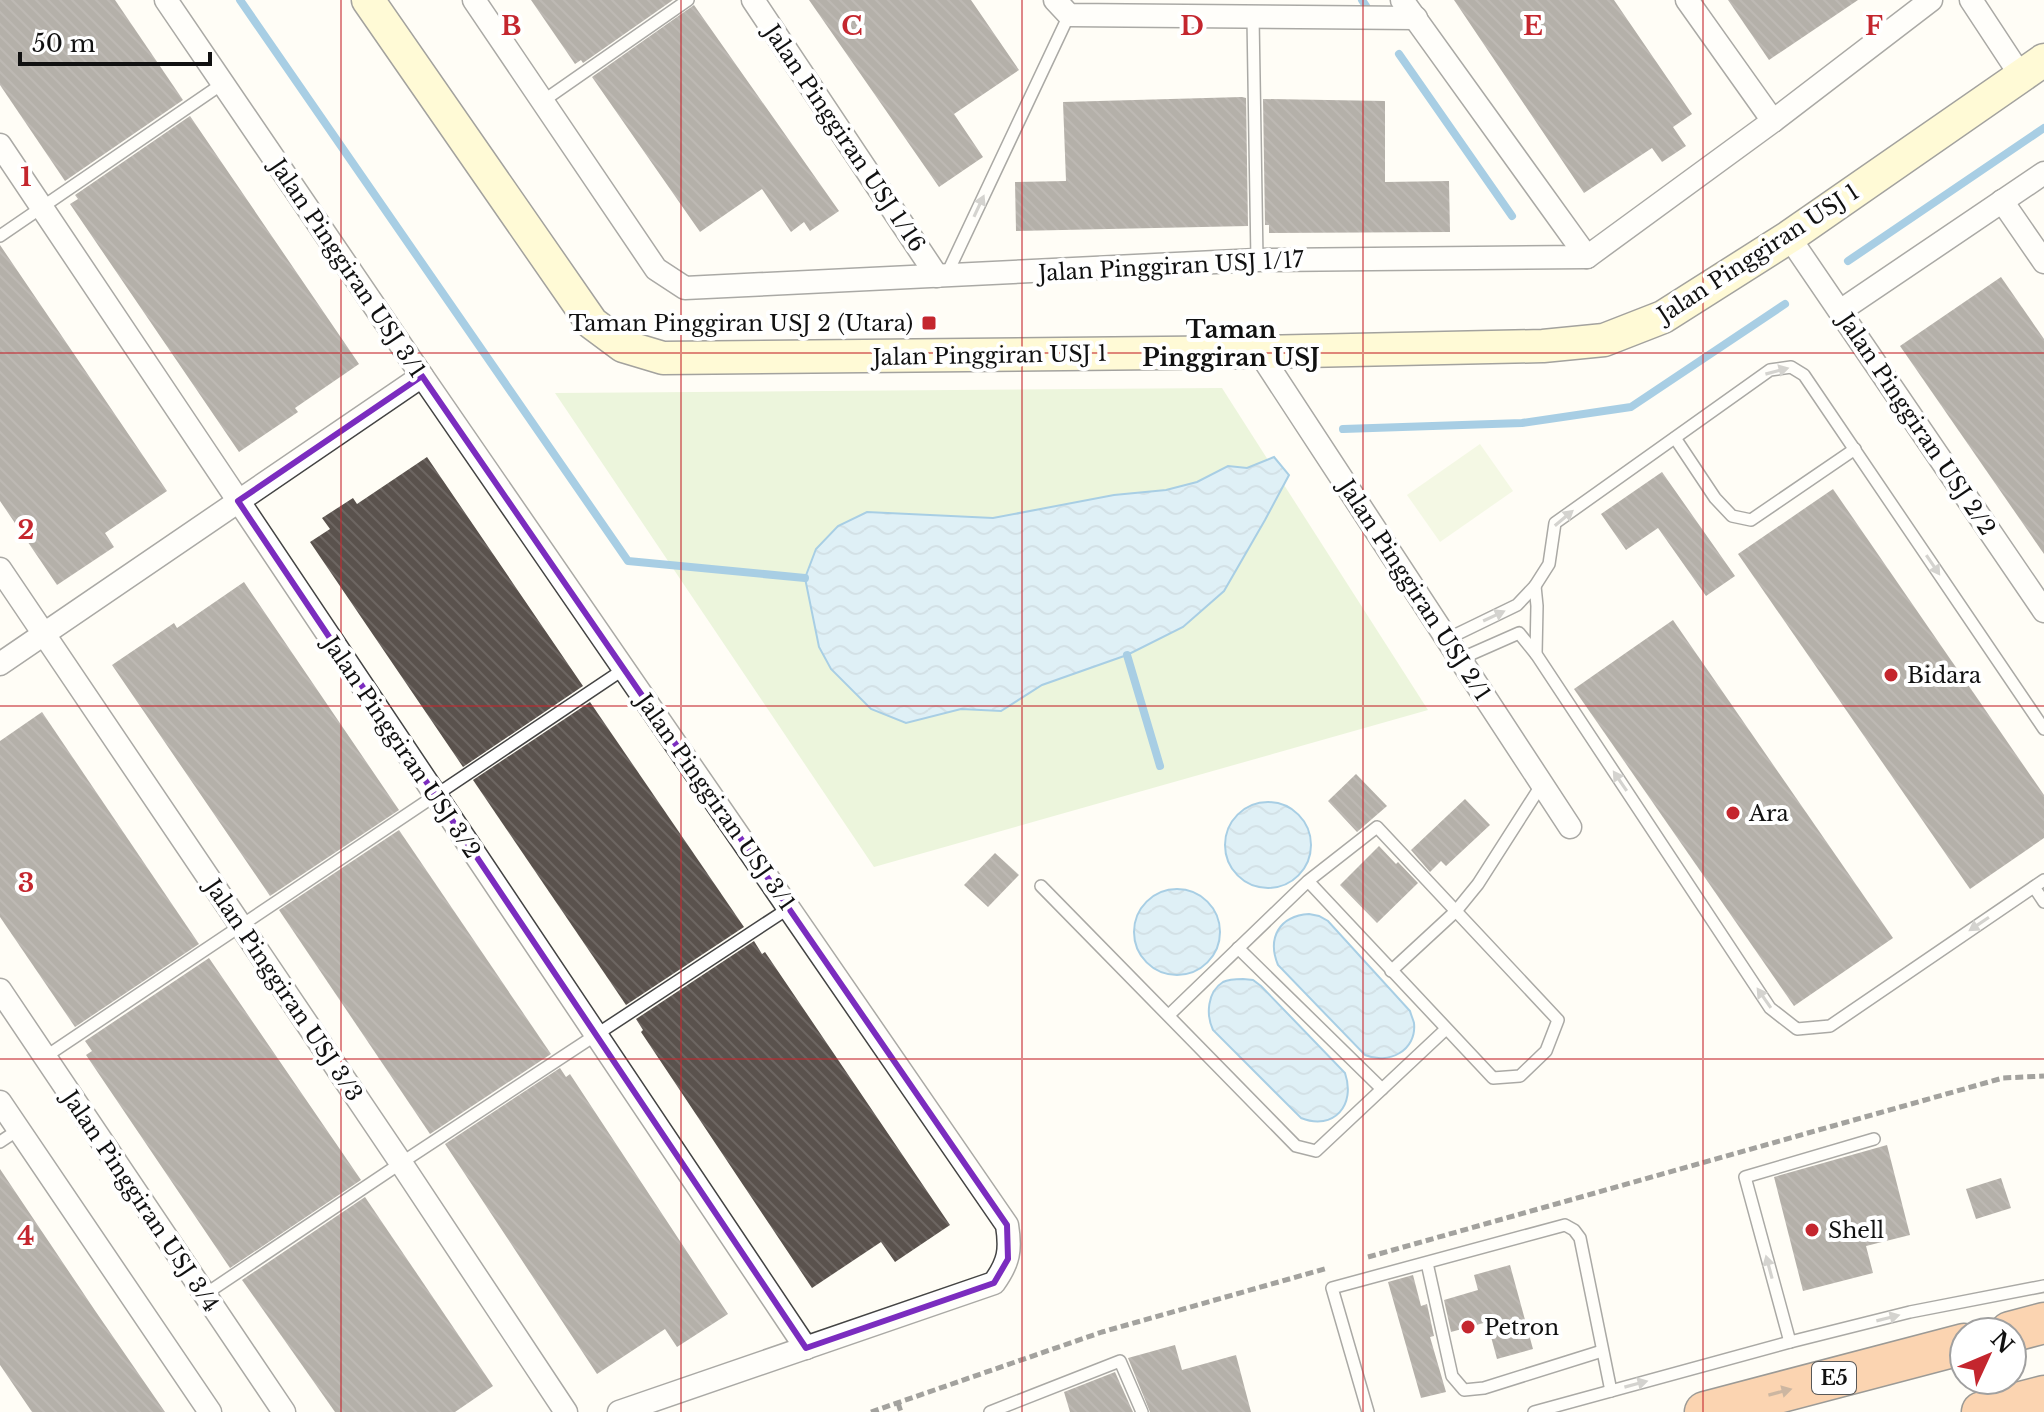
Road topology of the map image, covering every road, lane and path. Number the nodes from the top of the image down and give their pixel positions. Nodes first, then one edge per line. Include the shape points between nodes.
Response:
1 (166, 0) edge
2 (368, 0) edge
3 (474, 0) edge
4 (688, 0) edge
5 (753, 0) edge
6 (1402, 0) edge
7 (1687, 0) edge
8 (1931, 0) edge
9 (1971, 0) edge
10 (1062, 8) edge
11 (1253, 17) junction
12 (1416, 18) junction
13 (2033, 68) edge
14 (222, 84) junction
15 (543, 101) junction
16 (1773, 121) junction
17 (0, 145) edge
18 (2044, 173) edge
19 (2002, 201) junction
20 (42, 208) junction
21 (0, 236) edge
22 (1789, 237) junction
23 (1587, 257) junction
24 (1257, 260) junction
25 (2044, 262) edge
26 (941, 276) junction
27 (1840, 311) junction
28 (1259, 352) junction
29 (422, 376) junction
30 (1675, 438) junction
31 (1855, 449) junction
32 (238, 501) junction
33 (0, 569) edge
34 (1535, 586) junction
35 (2044, 611) edge
36 (43, 634) junction
37 (1447, 639) junction
38 (1536, 654) junction
39 (1460, 659) junction
40 (0, 664) edge
41 (624, 669) junction
42 (2044, 729) edge
43 (1542, 784) junction
44 (435, 796) junction
45 (1570, 827) dead end
46 (1308, 881) junction
47 (2039, 883) edge
48 (1041, 886) dead end
49 (2044, 902) edge
50 (789, 908) junction
51 (1456, 911) junction
52 (240, 926) junction
53 (1238, 948) junction
54 (1391, 971) junction
55 (0, 990) edge
56 (1169, 1015) junction
57 (1446, 1029) junction
58 (595, 1036) junction
59 (45, 1057) junction
60 (1382, 1089) junction
61 (0, 1102) edge
62 (9, 1136) edge
63 (1874, 1139) dead end
64 (401, 1163) junction
65 (1427, 1263) junction
66 (2044, 1286) edge
67 (204, 1295) junction
68 (1790, 1342) junction
69 (806, 1348) junction
70 (1948, 1348) edge
71 (1602, 1351) junction
72 (1611, 1391) junction
73 (2044, 1396) edge
74 (898, 1403) dead end
75 (210, 1412) edge
76 (284, 1412) edge
77 (566, 1412) edge
78 (619, 1412) edge
79 (901, 1412) edge
80 (990, 1412) edge
81 (1142, 1412) edge
82 (1368, 1412) edge
83 (1534, 1412) edge
84 (1705, 1412) edge
85 (1982, 1412) edge

1 - 14 street, Jalan Pinggiran USJ 3/1
2 - 28 street, Jalan Pinggiran USJ 1 via 592,323 623,346 663,358
3 - 15 street, Jalan Pinggiran USJ 1/17
4 - 15 lane
5 - 26 street, Jalan Pinggiran USJ 1/16
6 - 12 street
7 - 16 street
8 - 16 street
9 - 13 street
10 - 11 street
26 -> 10 lane
11 - 12 street
11 - 24 lane
12 - 23 street
13 - 22 street, Jalan Pinggiran USJ 1
14 - 20 lane
14 - 29 street, Jalan Pinggiran USJ 3/1
15 - 26 street, Jalan Pinggiran USJ 1/17 via 656,269 685,288
16 - 23 street
17 - 20 street, Jalan Pinggiran USJ 3/2
18 - 19 street
19 - 25 street
19 - 27 street
20 - 21 lane
20 - 32 street, Jalan Pinggiran USJ 3/2
22 - 27 street, Jalan Pinggiran USJ 2/2
22 - 28 street, Jalan Pinggiran USJ 1 via 1663,317 1604,340
23 - 24 street, Jalan Pinggiran USJ 1/17
24 - 26 street, Jalan Pinggiran USJ 1/17
27 - 35 street, Jalan Pinggiran USJ 2/2
28 - 37 street, Jalan Pinggiran USJ 2/1
29 - 32 street
29 - 41 street, Jalan Pinggiran USJ 3/1
30 - 31 lane via 1715,498 1732,516 1751,520
30 -> 31 lane via 1770,370 1791,367 1804,375
34 -> 30 lane via 1549,564 1555,523
31 -> 42 lane
32 - 36 street
32 - 44 street, Jalan Pinggiran USJ 3/2
33 - 36 street, Jalan Pinggiran USJ 3/3
37 -> 34 lane via 1517,605
34 - 38 lane
36 - 40 street
36 - 52 street, Jalan Pinggiran USJ 3/3
37 - 39 street, Jalan Pinggiran USJ 2/1
38 - 39 lane via 1519,633
47 -> 38 lane via 1830,1026 1797,1029 1770,1008
39 - 43 street, Jalan Pinggiran USJ 2/1
41 - 44 lane
41 - 50 street, Jalan Pinggiran USJ 3/1
43 - 45 street, Jalan Pinggiran USJ 2/1
43 - 51 lane
44 - 52 lane
44 - 58 street, Jalan Pinggiran USJ 3/2
46 - 51 lane via 1377,827
46 - 53 lane
46 - 54 lane
47 - 49 lane
48 - 56 lane
50 - 58 lane
50 - 69 street, Jalan Pinggiran USJ 3/1 via 1007,1225 1010,1241 1008,1259 994,1283
51 - 54 lane
51 - 57 lane via 1558,1020 1546,1051 1520,1076 1493,1078
52 - 59 lane
52 - 64 street, Jalan Pinggiran USJ 3/3
53 - 56 lane
53 - 60 lane
54 - 57 lane
55 - 59 street, Jalan Pinggiran USJ 3/4
56 - 60 lane via 1296,1146 1316,1151
57 - 60 lane
58 - 64 lane
58 - 69 street, Jalan Pinggiran USJ 3/2
59 - 67 street, Jalan Pinggiran USJ 3/4
61 - 62 street
62 - 75 street
68 -> 63 lane via 1745,1177
64 - 67 lane
64 - 77 street, Jalan Pinggiran USJ 3/3
65 - 71 lane via 1452,1376 1464,1390
65 - 71 lane via 1565,1225 1580,1238
65 - 82 lane via 1332,1288
68 -> 66 lane
67 - 76 street, Jalan Pinggiran USJ 3/4
72 -> 68 lane
69 - 78 street, Jalan Pinggiran USJ 3/1
84 -> 70 highway, E5
71 - 72 lane
72 - 83 lane
73 - 85 highway
74 - 79 path
80 - 81 lane via 1120,1361

